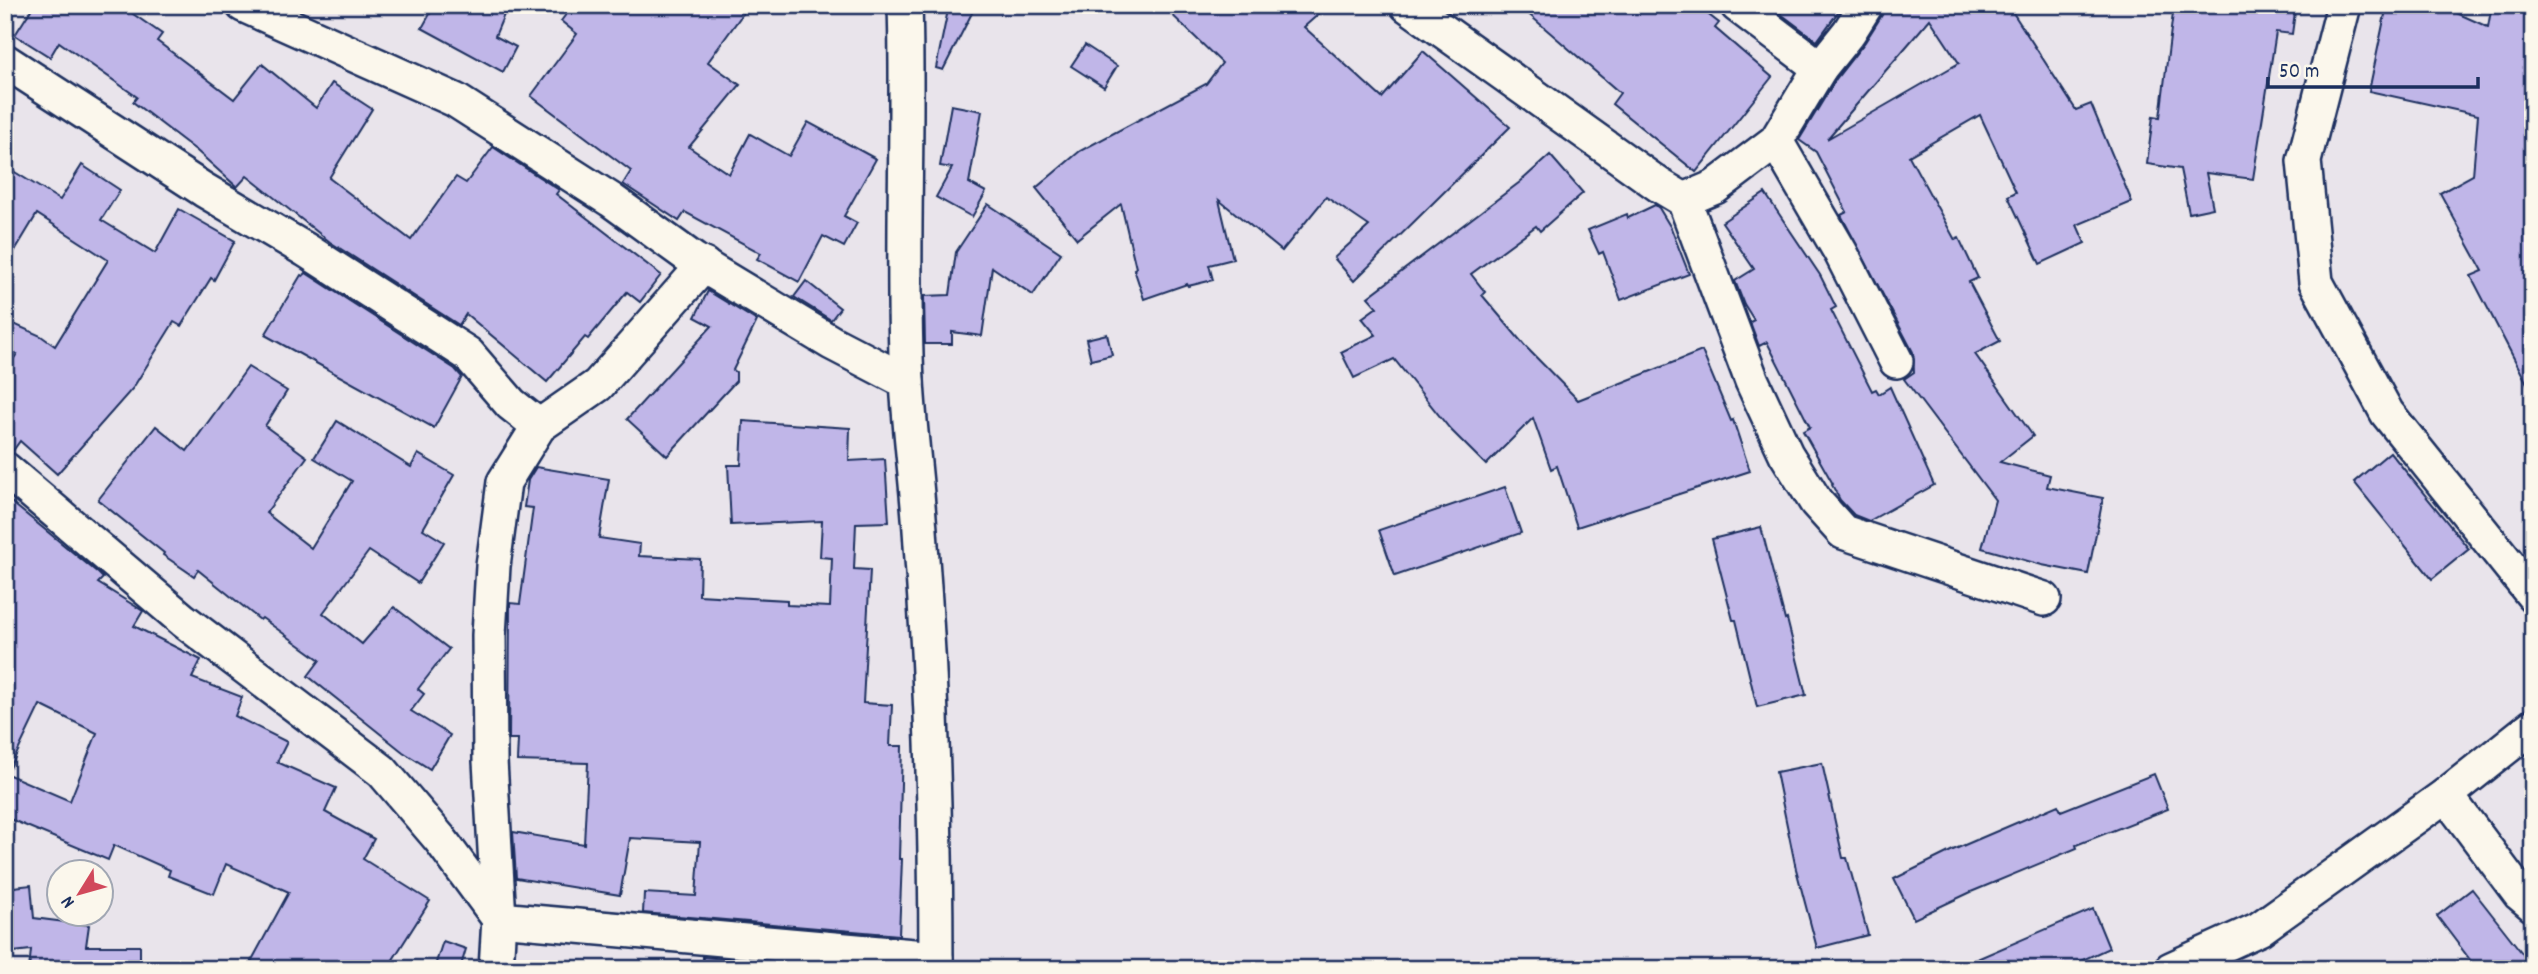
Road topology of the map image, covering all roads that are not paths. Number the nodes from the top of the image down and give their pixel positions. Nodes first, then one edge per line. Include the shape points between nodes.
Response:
1 (243, 5) edge
2 (905, 5) edge
3 (1407, 5) edge
4 (1737, 5) edge
5 (1866, 5) edge
6 (2344, 5) edge
7 (5, 61) edge
8 (1820, 68) junction
9 (1776, 141) junction
10 (1684, 200) junction
11 (704, 265) junction
12 (1896, 361) dead end
13 (907, 382) junction
14 (539, 426) junction
15 (5, 469) edge
16 (2533, 595) edge
17 (2044, 599) dead end
18 (2533, 726) edge
19 (2446, 795) junction
20 (2533, 905) edge
21 (499, 919) junction
22 (936, 963) edge
23 (496, 969) edge
24 (2171, 969) edge

1 - 11 street via 455,100
2 - 13 street
3 - 10 street
4 - 8 street
5 - 8 street
6 - 16 street via 2304,161 2316,282 2387,413
7 - 14 street via 468,354 511,404
8 - 9 street
9 - 10 street via 1715,187
9 - 12 street
10 - 17 street via 1752,381 1786,454 1816,502 1843,532
11 - 13 street via 832,343
11 - 14 street via 598,385
13 - 22 street via 934,740
14 - 21 street via 505,482 493,566 490,761
15 - 21 street via 183,620 382,771
18 - 19 street
19 - 20 street
19 - 24 street via 2259,929
21 - 22 street
21 - 23 street

